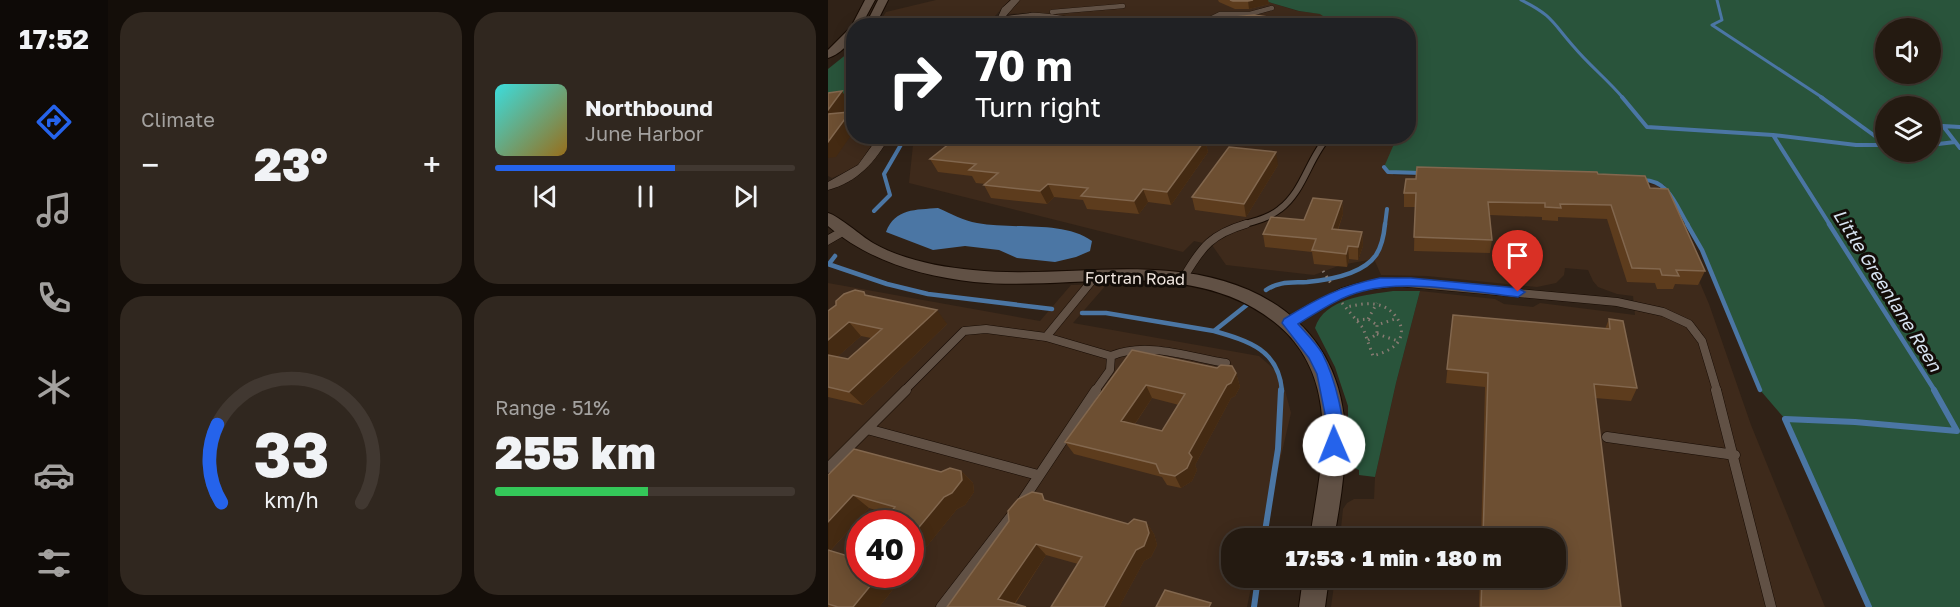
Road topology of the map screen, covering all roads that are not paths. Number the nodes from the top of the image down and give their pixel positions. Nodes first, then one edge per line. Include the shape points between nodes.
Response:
1 (870, 0) edge
2 (883, 0) edge
3 (1016, 0) edge
4 (1104, 0) edge
5 (1123, 6) dead end
6 (1098, 8) junction
7 (1272, 8) dead end
8 (1045, 13) junction
9 (1031, 15) joint
10 (861, 18) edge
11 (874, 18) edge
12 (1001, 18) edge
13 (1008, 18) edge
14 (1067, 18) edge
15 (1210, 18) edge
16 (846, 39) edge
17 (846, 42) edge
18 (828, 56) edge
19 (828, 65) edge
20 (880, 144) edge
21 (1321, 144) edge
22 (828, 186) edge
23 (828, 218) edge
24 (835, 236) edge
25 (1095, 277) junction
26 (1184, 277) junction
27 (1289, 323) junction
28 (1046, 337) junction
29 (1111, 357) junction
30 (1226, 363) edge
31 (867, 429) junction
32 (1607, 437) dead end
33 (1735, 455) junction
34 (828, 468) edge
35 (1038, 475) junction
36 (1323, 528) edge
37 (1315, 588) edge
38 (941, 607) edge
39 (1312, 607) edge
40 (1771, 607) edge

1 - 10 street
2 - 11 street
3 - 12 street
4 - 6 lane
5 - 6 lane
6 - 8 lane
7 - 15 lane via 1251,14 1224,12
8 - 9 lane
8 - 14 lane
9 - 13 street
16 - 18 street
17 - 19 street
20 - 22 street via 866,166
21 - 26 lane via 1287,203 1258,221 1212,238
23 - 24 street, Fortran Road
24 - 25 street, Fortran Road via 934,269 994,277
25 - 26 street, Fortran Road
25 - 28 lane
26 - 27 street, Fortran Road via 1244,293
27 - 33 lane via 1342,292 1397,282 1602,300 1663,312 1678,317 1698,332
27 - 36 street, Fortran Road via 1315,354 1331,397 1334,445
28 - 29 lane
28 - 31 lane via 986,329 964,331
29 - 30 lane via 1140,348
29 - 35 lane via 1110,370
31 - 34 lane
31 - 35 lane
32 - 33 lane
33 - 40 lane
35 - 38 lane via 1019,506
37 - 39 street

